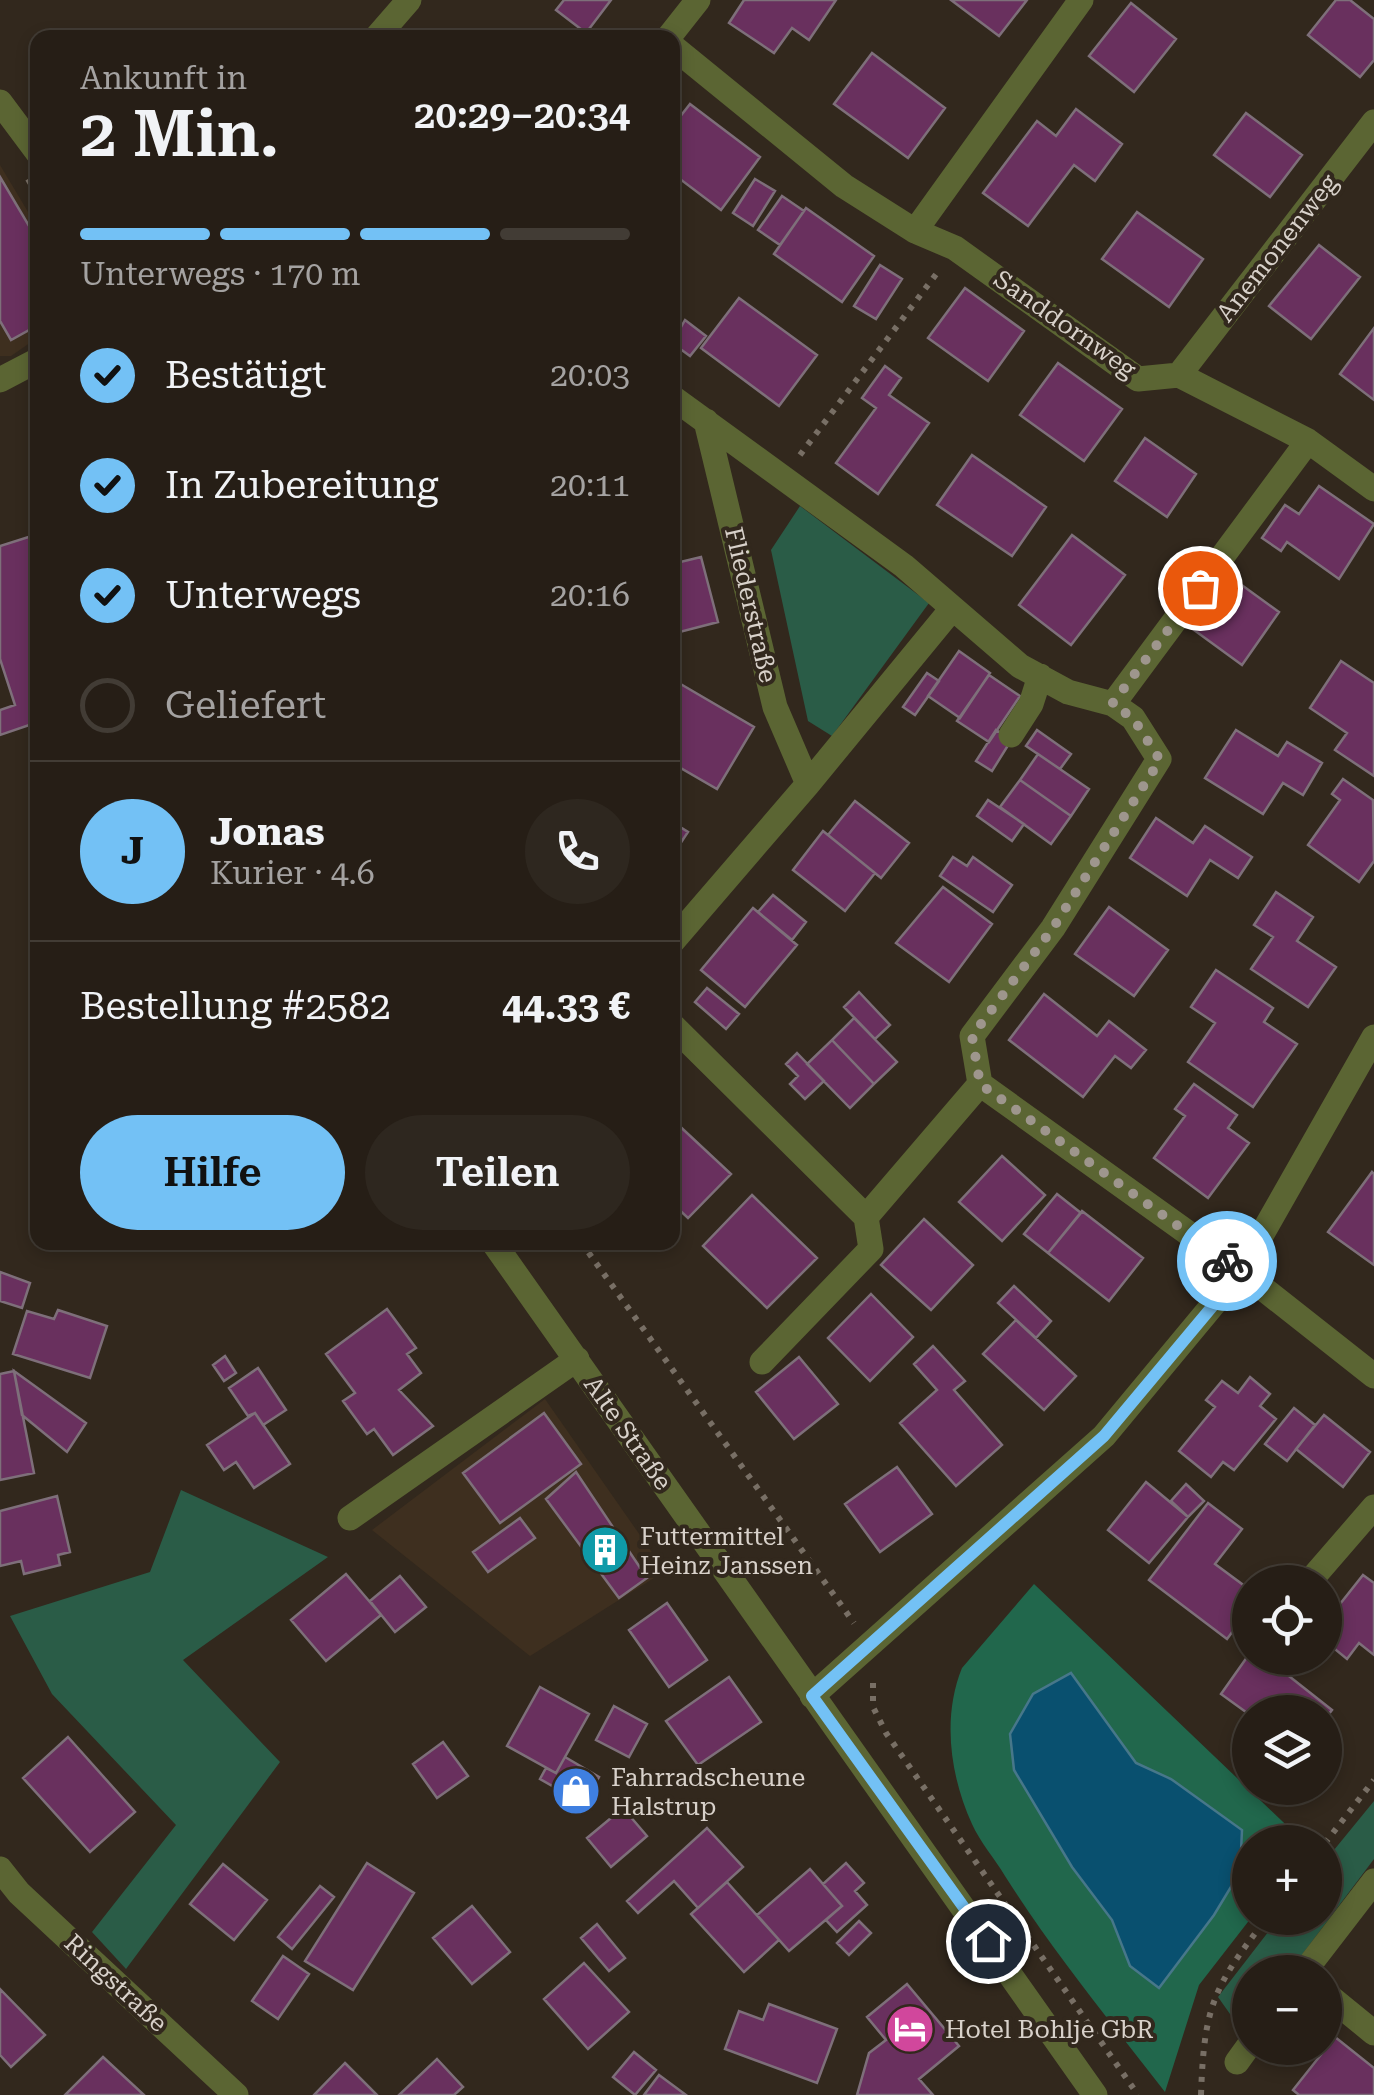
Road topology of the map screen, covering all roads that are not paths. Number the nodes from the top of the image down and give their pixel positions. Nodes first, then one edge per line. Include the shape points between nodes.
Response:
1 (409, 0) edge
2 (698, 0) edge
3 (1081, 0) edge
4 (383, 30) edge
5 (674, 30) edge
6 (680, 53) edge
7 (0, 102) edge
8 (1374, 122) edge
9 (30, 142) edge
10 (915, 231) junction
11 (30, 364) edge
12 (1179, 375) junction
13 (0, 380) edge
14 (680, 403) edge
15 (706, 421) junction
16 (1308, 442) junction
17 (1374, 489) edge
18 (951, 610) junction
19 (1040, 676) junction
20 (1112, 704) junction
21 (1011, 735) dead end
22 (808, 784) junction
23 (680, 933) edge
24 (680, 1034) edge
25 (1374, 1038) edge
26 (980, 1084) junction
27 (866, 1216) junction
28 (500, 1250) edge
29 (1242, 1271) junction
30 (577, 1359) junction
31 (762, 1362) dead end
32 (1374, 1376) edge
33 (1374, 1506) edge
34 (350, 1518) dead end
35 (1324, 1565) edge
36 (812, 1696) junction
37 (0, 1869) edge
38 (1374, 1881) edge
39 (1317, 1955) edge
40 (1342, 2007) edge
41 (1374, 2032) edge
42 (236, 2095) edge
43 (1095, 2095) edge

1 - 4 street
2 - 5 street
3 - 10 street
6 - 10 street, Sanddornweg via 844,186
7 - 9 street
8 - 12 street, Anemonenweg
10 - 12 street, Sanddornweg via 955,248 1138,379
11 - 13 street
12 - 16 street, Sanddornweg
14 - 15 street
15 - 18 street via 904,566
15 - 22 street, Fliederstraße via 775,707
16 - 17 street, Sanddornweg
16 - 20 street
18 - 19 street
18 - 22 street
19 - 20 street
19 - 21 street
20 - 26 street via 1133,718 1160,760 1053,928 972,1036
22 - 23 street
24 - 27 street
25 - 29 street
26 - 27 street
26 - 29 street
27 - 31 street via 871,1249
28 - 30 street, Alte Straße
29 - 32 street
29 - 36 street via 1104,1436
30 - 34 street, Alte Straße
30 - 36 street, Alte Straße
33 - 35 street
36 - 43 street, Alte Straße
37 - 42 street, Ringstraße
38 - 39 street
40 - 41 street

